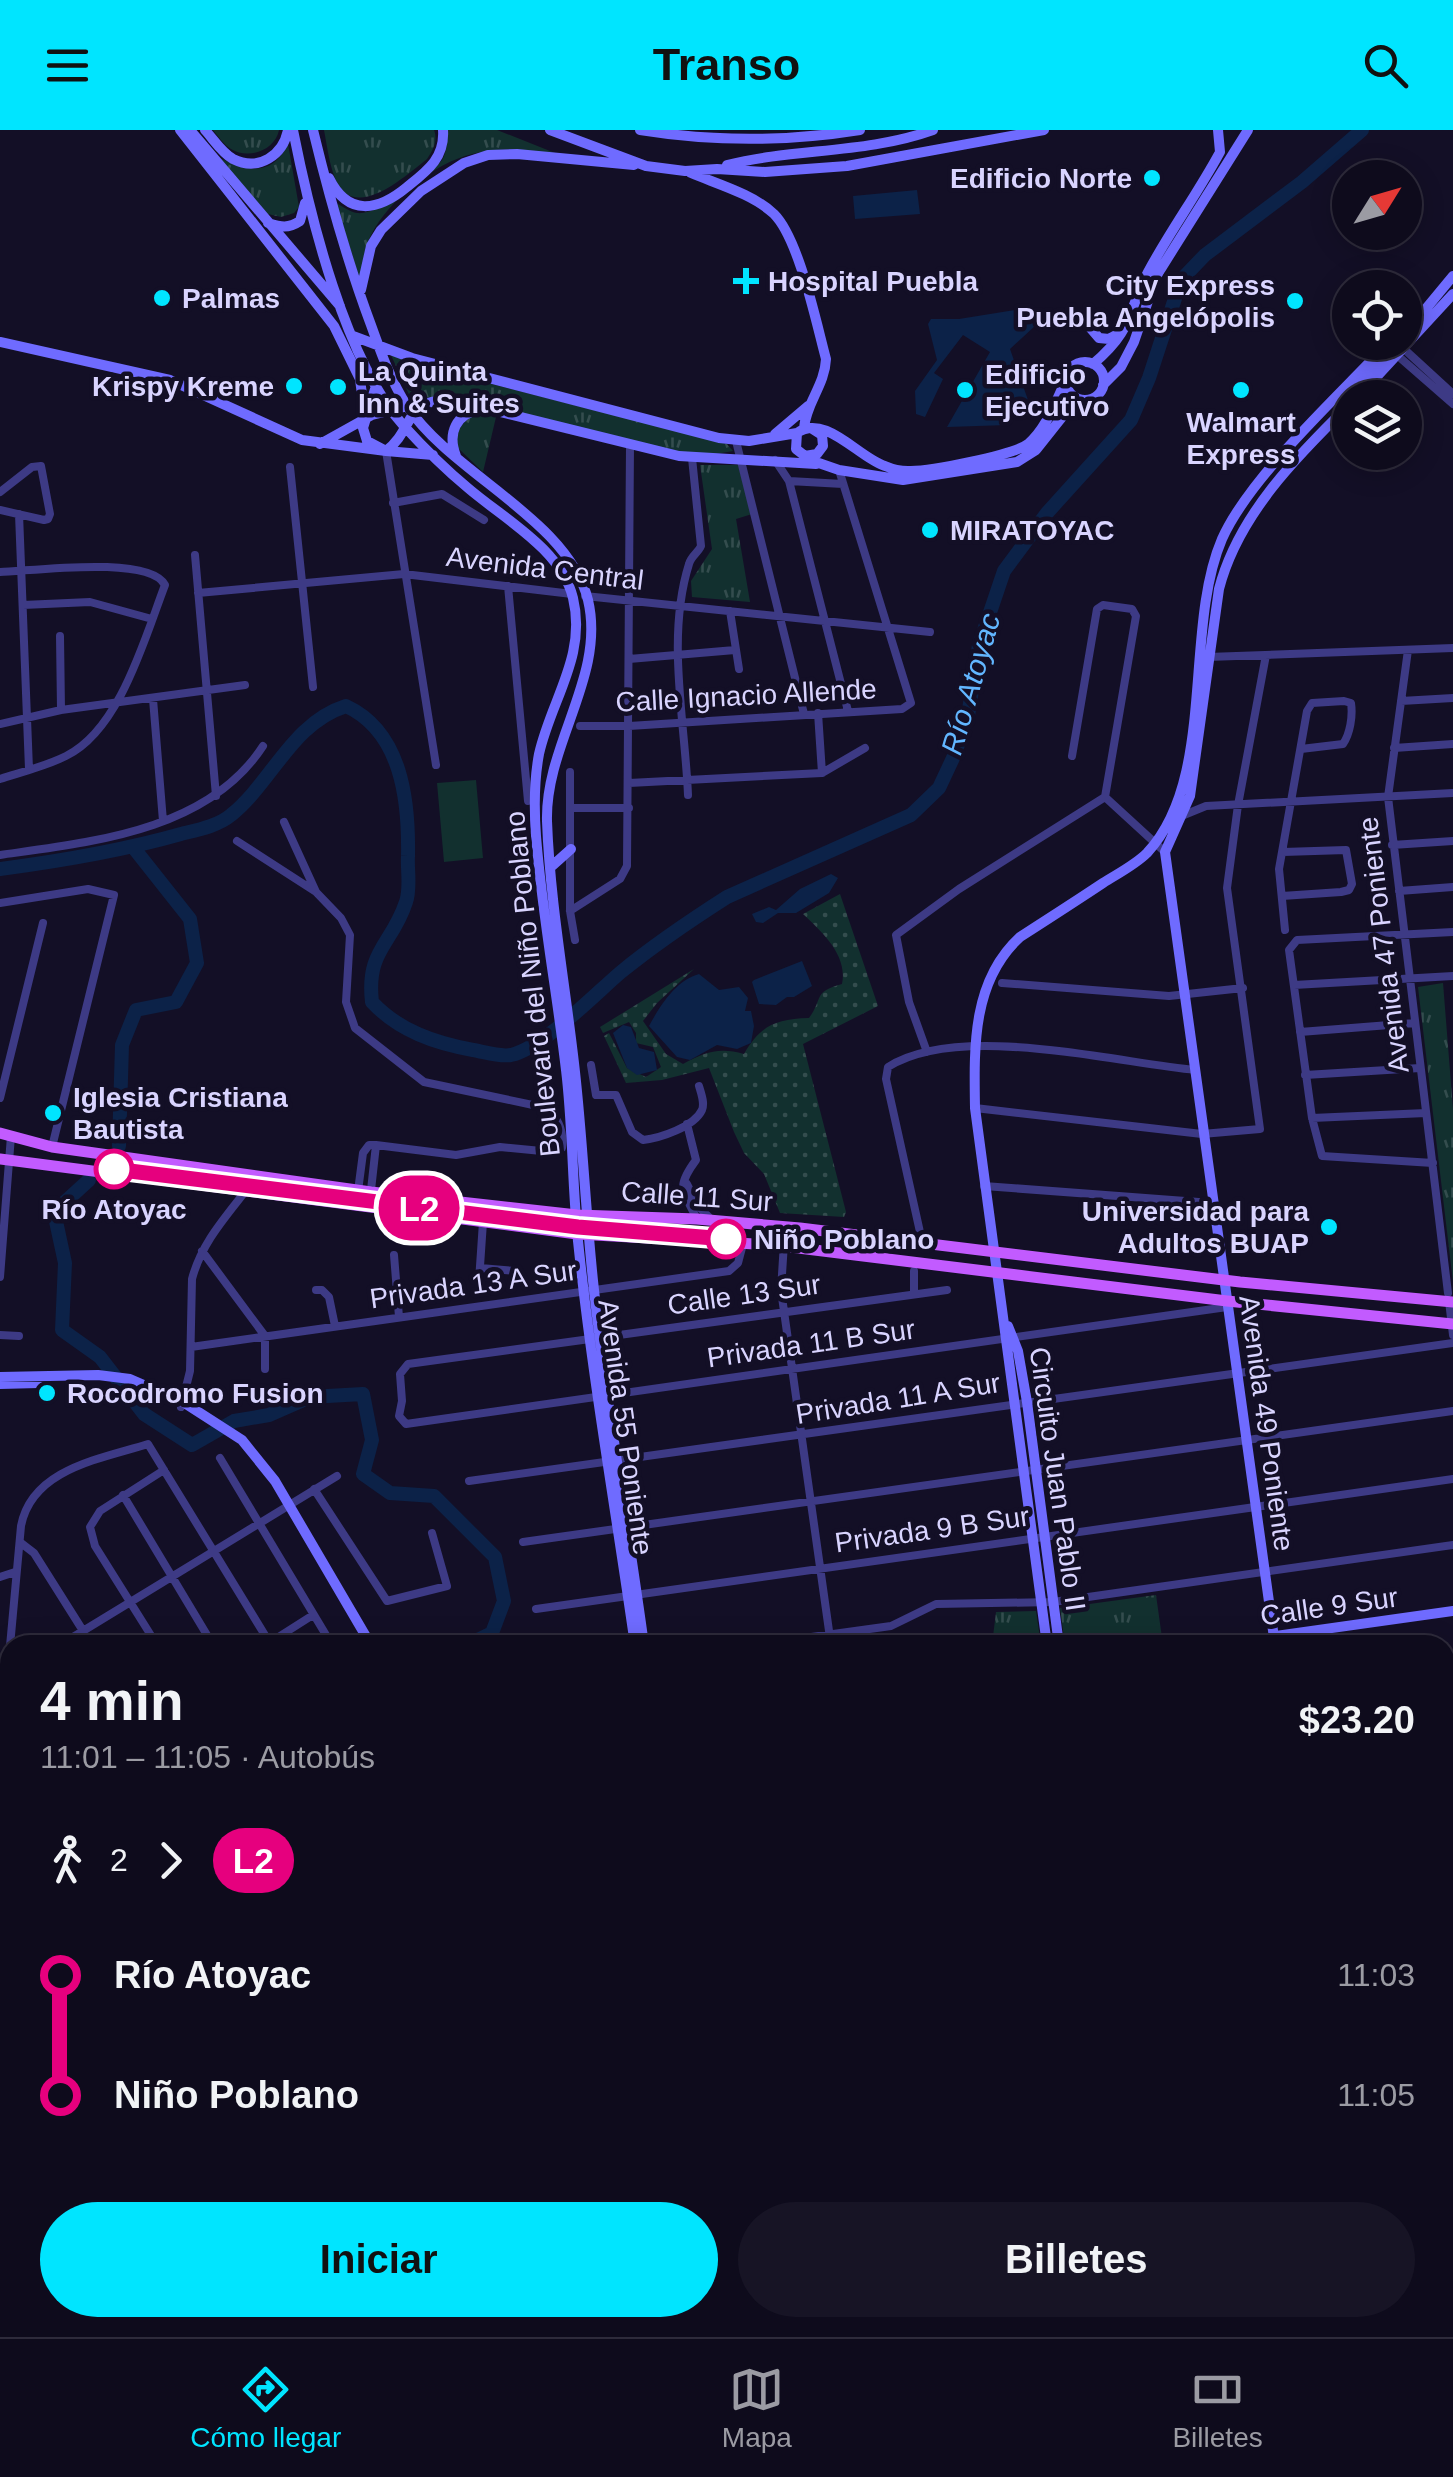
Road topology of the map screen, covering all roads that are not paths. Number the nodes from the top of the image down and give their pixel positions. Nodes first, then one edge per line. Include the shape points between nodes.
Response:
1 (180, 130) edge
2 (190, 130) edge
3 (205, 130) edge
4 (291, 130) edge
5 (313, 130) edge
6 (443, 130) edge
7 (550, 130) edge
8 (640, 130) edge
9 (860, 130) edge
10 (933, 130) edge
11 (1044, 130) edge
12 (1218, 130) edge
13 (1248, 130) edge
14 (646, 166) junction
15 (717, 168) junction
16 (685, 171) junction
17 (306, 195) junction
18 (267, 223) junction
19 (1452, 275) edge
20 (1453, 294) edge
21 (360, 296) junction
22 (340, 306) junction
23 (1422, 307) edge
24 (1422, 313) edge
25 (1081, 317) dead end
26 (1422, 323) edge
27 (334, 326) junction
28 (1125, 330) junction
29 (353, 336) junction
30 (0, 342) edge
31 (378, 346) junction
32 (1383, 360) edge
33 (1384, 360) edge
34 (1386, 360) edge
35 (1407, 360) edge
36 (1409, 360) edge
37 (1093, 364) junction
38 (1066, 378) junction
39 (1371, 380) edge
40 (376, 385) junction
41 (1103, 386) junction
42 (1453, 394) edge
43 (1082, 400) junction
44 (1453, 404) edge
45 (808, 406) junction
46 (481, 408) junction
47 (410, 409) junction
48 (392, 412) junction
49 (365, 418) junction
50 (1330, 424) joint
51 (404, 426) junction
52 (804, 430) junction
53 (1303, 434) junction
54 (772, 436) junction
55 (736, 441) junction
56 (1313, 443) junction
57 (319, 444) junction
58 (630, 446) junction
59 (386, 452) junction
60 (434, 456) junction
61 (692, 458) junction
62 (740, 458) junction
63 (775, 460) junction
64 (806, 460) junction
65 (464, 464) junction
66 (290, 467) dead end
67 (839, 470) junction
68 (789, 480) junction
69 (843, 484) junction
70 (0, 492) edge
71 (394, 502) junction
72 (0, 510) edge
73 (19, 514) junction
74 (484, 520) dead end
75 (195, 555) dead end
76 (21, 571) junction
77 (0, 572) edge
78 (404, 574) junction
79 (300, 581) junction
80 (508, 586) junction
81 (198, 593) junction
82 (572, 594) junction
83 (587, 596) junction
84 (629, 600) junction
85 (23, 605) junction
86 (680, 606) junction
87 (730, 611) junction
88 (778, 615) junction
89 (152, 619) junction
90 (826, 620) junction
91 (887, 628) junction
92 (930, 632) dead end
93 (60, 636) dead end
94 (1453, 648) edge
95 (736, 650) junction
96 (1408, 650) junction
97 (1266, 655) junction
98 (678, 656) junction
99 (1205, 657) junction
100 (629, 660) junction
101 (739, 669) dead end
102 (245, 685) dead end
103 (313, 687) dead end
104 (209, 691) junction
105 (153, 698) junction
106 (1453, 698) edge
107 (1401, 701) junction
108 (116, 702) junction
109 (61, 710) junction
110 (848, 711) junction
111 (818, 713) junction
112 (804, 714) junction
113 (28, 718) junction
114 (685, 723) junction
115 (0, 724) edge
116 (580, 726) dead end
117 (629, 726) junction
118 (1453, 744) edge
119 (263, 746) dead end
120 (865, 748) dead end
121 (1300, 748) junction
122 (1394, 748) junction
123 (1072, 756) dead end
124 (436, 764) dead end
125 (29, 769) junction
126 (570, 772) dead end
127 (822, 773) junction
128 (0, 778) edge
129 (688, 780) junction
130 (629, 784) junction
131 (1453, 794) edge
132 (688, 795) dead end
133 (216, 796) junction
134 (1388, 796) junction
135 (1105, 797) junction
136 (528, 801) dead end
137 (1290, 802) junction
138 (1238, 805) junction
139 (570, 808) junction
140 (629, 808) junction
141 (1184, 815) junction
142 (163, 821) junction
143 (284, 822) dead end
144 (237, 841) dead end
145 (1453, 841) edge
146 (1154, 844) junction
147 (1392, 845) junction
148 (571, 849) junction
149 (1165, 852) junction
150 (1283, 852) junction
151 (0, 855) edge
152 (552, 866) junction
153 (1453, 887) edge
154 (1399, 891) junction
155 (316, 892) junction
156 (1282, 896) junction
157 (0, 902) edge
158 (570, 912) junction
159 (43, 923) dead end
160 (1285, 930) dead end
161 (1453, 932) edge
162 (1404, 934) junction
163 (574, 940) dead end
164 (558, 971) junction
165 (1453, 976) edge
166 (1410, 978) junction
167 (1002, 982) dead end
168 (1294, 985) junction
169 (1243, 988) junction
170 (1187, 996) junction
171 (1415, 1022) junction
172 (1300, 1032) junction
173 (975, 1044) junction
174 (927, 1052) junction
175 (591, 1065) dead end
176 (1420, 1068) junction
177 (1196, 1070) junction
178 (1305, 1074) junction
179 (699, 1086) dead end
180 (0, 1098) edge
181 (975, 1108) junction
182 (1426, 1113) junction
183 (1312, 1118) junction
184 (687, 1124) junction
185 (5, 1134) edge
186 (1202, 1134) junction
187 (52, 1146) junction
188 (4, 1159) edge
189 (1433, 1163) junction
190 (683, 1174) junction
191 (984, 1186) junction
192 (364, 1191) junction
193 (244, 1193) junction
194 (1212, 1203) junction
195 (362, 1207) junction
196 (583, 1215) junction
197 (697, 1219) junction
198 (713, 1220) junction
199 (483, 1222) junction
200 (785, 1227) junction
201 (583, 1234) junction
202 (922, 1241) junction
203 (743, 1244) junction
204 (783, 1246) junction
205 (992, 1249) junction
206 (202, 1251) junction
207 (394, 1254) dead end
208 (480, 1268) junction
209 (995, 1270) junction
210 (516, 1271) dead end
211 (914, 1271) dead end
212 (0, 1277) edge
213 (1224, 1280) junction
214 (478, 1281) dead end
215 (316, 1290) dead end
216 (947, 1290) dead end
217 (589, 1291) junction
218 (914, 1294) junction
219 (1450, 1300) edge
220 (1199, 1304) junction
221 (1227, 1304) junction
222 (784, 1312) junction
223 (399, 1317) junction
224 (334, 1326) junction
225 (1453, 1328) edge
226 (0, 1335) edge
227 (19, 1336) dead end
228 (265, 1336) junction
229 (595, 1337) junction
230 (1011, 1338) junction
231 (1453, 1343) edge
232 (192, 1346) junction
233 (265, 1369) dead end
234 (793, 1369) junction
235 (1237, 1372) junction
236 (0, 1380) edge
237 (604, 1395) junction
238 (1027, 1402) junction
239 (182, 1404) junction
240 (1014, 1404) junction
241 (1453, 1410) edge
242 (402, 1421) joint
243 (802, 1436) junction
244 (1247, 1440) junction
245 (220, 1458) dead end
246 (613, 1461) junction
247 (164, 1470) junction
248 (1036, 1470) junction
249 (1023, 1472) junction
250 (337, 1476) dead end
251 (1453, 1478) edge
252 (469, 1481) dead end
253 (314, 1489) junction
254 (123, 1495) junction
255 (811, 1502) junction
256 (286, 1505) junction
257 (1256, 1505) junction
258 (258, 1523) junction
259 (623, 1528) junction
260 (432, 1533) dead end
261 (1045, 1536) junction
262 (1032, 1538) junction
263 (523, 1542) dead end
264 (21, 1543) junction
265 (1453, 1545) edge
266 (214, 1551) junction
267 (821, 1568) junction
268 (1265, 1571) junction
269 (16, 1572) junction
270 (172, 1576) junction
271 (0, 1577) edge
272 (632, 1594) junction
273 (130, 1602) junction
274 (1047, 1602) junction
275 (536, 1609) dead end
276 (313, 1615) junction
277 (1453, 1615) edge
278 (84, 1631) junction
279 (830, 1634) junction
280 (11, 1635) edge
281 (77, 1635) edge
282 (86, 1635) edge
283 (151, 1635) edge
284 (207, 1635) edge
285 (264, 1635) edge
286 (283, 1635) edge
287 (326, 1635) edge
288 (361, 1635) edge
289 (634, 1635) edge
290 (642, 1635) edge
291 (823, 1635) edge
292 (1047, 1635) edge
293 (1056, 1635) edge
294 (1273, 1635) edge
295 (1315, 1635) edge

1 - 27 main road
2 - 18 main road
3 - 4 main road via 232,159 256,163 280,151
4 - 17 main road
5 - 6 main road via 341,196 374,207 430,168 444,146
5 - 21 main road, Boulevard del Niño Poblano
7 - 14 main road
8 - 9 main road via 756,140
10 - 15 main road
11 - 15 main road via 847,166
12 - 28 main road via 1220,152 1148,273
13 - 41 main road via 1157,275 1134,342
14 - 16 main road
14 - 21 main road via 516,154 464,163 421,191 381,230
15 - 16 main road
16 - 45 main road via 760,204 791,240 826,359
17 - 18 main road via 300,222 285,228
17 - 22 main road
18 - 22 main road
19 - 23 main road
19 - 24 main road
20 - 26 main road, Circuito Juan Pablo II
21 - 31 main road, Boulevard del Niño Poblano
22 - 27 main road
22 - 29 main road
25 - 28 main road via 1098,338
27 - 49 main road via 360,379
28 - 37 main road
29 - 31 main road
29 - 40 main road
30 - 57 main road via 170,380
31 - 47 main road, Boulevard del Niño Poblano
31 - 55 main road
32 - 53 main road, Circuito Juan Pablo II
33 - 50 main road via 1334,411
34 - 39 main road, Circuito Juan Pablo II
35 - 44 street
36 - 42 street
37 - 38 main road via 1077,364
37 - 41 main road
38 - 43 main road via 1068,390
38 - 52 main road via 1044,424 1014,452 902,471 872,461 829,431
40 - 48 main road
40 - 49 main road
41 - 43 main road
43 - 67 main road via 1017,462 914,480
45 - 52 main road
45 - 54 main road
46 - 47 main road via 438,400
46 - 58 main road
46 - 65 main road via 462,416 452,435
47 - 48 main road
47 - 51 main road
47 - 65 main road, Boulevard del Niño Poblano
48 - 49 main road
48 - 51 main road
49 - 57 main road
49 - 59 main road via 364,437
50 - 56 main road, Circuito Juan Pablo II
51 - 59 main road
51 - 60 main road
52 - 54 main road
52 - 64 main road via 796,449
52 - 64 main road via 822,435 823,446
53 - 56 main road
53 - 99 main road, Circuito Juan Pablo II via 1224,534 1208,586
54 - 55 main road
55 - 62 street
56 - 99 main road, Circuito Juan Pablo II via 1235,542
57 - 59 main road
58 - 61 main road
58 - 84 street
59 - 60 main road
59 - 71 street
60 - 82 main road via 540,547
61 - 62 main road
61 - 86 street via 701,546 689,562
62 - 63 main road
62 - 88 street
63 - 64 main road
63 - 68 street
64 - 67 main road
65 - 83 main road, Boulevard del Niño Poblano via 552,538
66 - 79 street
67 - 69 street
68 - 69 street
68 - 90 street
69 - 91 street
70 - 73 street via 40,466 48,519
71 - 74 street via 442,494
71 - 78 street
72 - 73 street
73 - 76 street
75 - 81 street
76 - 77 street
76 - 85 street
76 - 89 street via 119,567 159,576 165,585
78 - 79 street, Avenida Central
78 - 80 street, Avenida Central
78 - 124 street
79 - 81 street, Avenida Central
79 - 103 street
80 - 82 street, Avenida Central
80 - 136 street
81 - 104 street
82 - 83 street, Avenida Central
82 - 164 main road, Boulevard del Niño Poblano via 574,656 546,729 536,778 536,837
83 - 84 street, Avenida Central
83 - 152 main road, Boulevard del Niño Poblano via 590,656 550,788
84 - 86 street, Avenida Central
84 - 100 street
85 - 89 street via 90,602
85 - 113 street
86 - 87 street, Avenida Central
86 - 98 street
87 - 88 street, Avenida Central
87 - 95 street
88 - 90 street, Avenida Central
88 - 112 street
89 - 108 street
90 - 91 street, Avenida Central
90 - 110 street
91 - 92 street, Avenida Central
91 - 110 street, Calle Ignacio Allende via 912,703
93 - 109 street
94 - 96 street
95 - 98 street
95 - 101 street
96 - 97 street
96 - 107 street, Avenida 47 Poniente
97 - 99 street
97 - 138 street
98 - 100 street
98 - 114 street
99 - 141 main road, Circuito Juan Pablo II via 1198,750
99 - 146 main road, Circuito Juan Pablo II via 1178,798
100 - 117 street
102 - 104 street
104 - 105 street
104 - 133 street
105 - 108 street
105 - 142 street
106 - 107 street
107 - 122 street, Avenida 47 Poniente
108 - 109 street
108 - 125 street via 69,755
109 - 113 street
110 - 111 street, Calle Ignacio Allende
111 - 112 street, Calle Ignacio Allende
111 - 127 street
112 - 114 street, Calle Ignacio Allende
113 - 115 street
113 - 125 street
114 - 117 street, Calle Ignacio Allende
114 - 129 street
116 - 117 street, Calle Ignacio Allende
117 - 130 street
118 - 122 street
119 - 133 street
120 - 127 street
121 - 121 street via 1342,744 1350,703 1312,704
121 - 137 street
122 - 134 street, Avenida 47 Poniente
123 - 135 street via 1097,610 1134,610
125 - 128 street
126 - 139 street
127 - 129 street
129 - 130 street
129 - 132 street
130 - 140 street
131 - 134 street
133 - 142 street
134 - 137 street
134 - 147 street, Avenida 47 Poniente
135 - 146 street
135 - 174 street via 896,935
137 - 138 street
137 - 150 street
138 - 141 street
138 - 169 street via 1227,888
139 - 140 street
139 - 148 street
140 - 158 street via 626,874
141 - 149 main road, Circuito Juan Pablo II
142 - 151 street
143 - 155 street
144 - 155 street
145 - 147 street
146 - 149 street
146 - 173 main road, Circuito Juan Pablo II via 1007,950 988,981
147 - 154 street, Avenida 47 Poniente
148 - 152 main road
148 - 158 street
149 - 170 main road, Avenida 49 Poniente
150 - 156 street
150 - 156 street via 1346,850 1352,884 1341,892
152 - 164 main road, Boulevard del Niño Poblano
153 - 154 street
154 - 162 street, Avenida 47 Poniente
155 - 192 street via 350,936 346,1002 355,1028 424,1082 547,1108 558,1121 562,1148 552,1152 500,1147 456,1154 376,1144
156 - 160 street
157 - 187 street via 88,889 114,895
158 - 163 street
159 - 180 street
161 - 162 street
162 - 166 street, Avenida 47 Poniente
162 - 168 street via 1297,940 1291,944
164 - 196 main road, Boulevard del Niño Poblano
165 - 166 street
166 - 168 street
166 - 171 street, Avenida 47 Poniente
167 - 170 street
168 - 172 street
169 - 170 street
169 - 186 street via 1260,1129
170 - 177 main road, Avenida 49 Poniente
171 - 172 street
171 - 176 street, Avenida 47 Poniente
172 - 178 street
173 - 174 street
173 - 177 street
173 - 181 main road, Circuito Juan Pablo II
174 - 202 street via 888,1067 886,1079
175 - 184 street via 594,1092 616,1096 637,1137 650,1140
176 - 178 street
176 - 182 street, Avenida 47 Poniente
177 - 186 main road, Avenida 49 Poniente
178 - 183 street
179 - 184 street via 702,1110
181 - 186 street
181 - 191 main road, Circuito Juan Pablo II
182 - 183 street
182 - 189 street, Avenida 47 Poniente
183 - 189 street via 1322,1156
184 - 190 street via 696,1160
185 - 187 main road, Calle 11 Sur
185 - 188 street
186 - 194 main road, Avenida 49 Poniente
187 - 192 main road, Calle 11 Sur
188 - 193 main road, Calle 11 Sur
188 - 212 street
189 - 219 street, Avenida 47 Poniente
190 - 197 street
190 - 198 street
191 - 194 street
191 - 205 main road, Circuito Juan Pablo II
192 - 195 street
192 - 196 main road, Calle 11 Sur
193 - 195 main road, Calle 11 Sur
193 - 206 street
194 - 213 main road, Avenida 49 Poniente
195 - 199 main road, Calle 11 Sur
196 - 197 main road, Calle 11 Sur
196 - 201 main road, Avenida 55 Poniente
197 - 198 main road, Calle 11 Sur
198 - 200 main road, Calle 11 Sur
199 - 201 main road, Calle 11 Sur
199 - 208 street
200 - 202 main road, Calle 11 Sur
200 - 204 street
201 - 203 main road, Calle 11 Sur
201 - 217 main road, Avenida 55 Poniente
202 - 205 main road, Calle 11 Sur
203 - 204 main road, Calle 11 Sur
203 - 217 street, Privada 13 A Sur via 736,1267 728,1271
204 - 209 main road, Calle 11 Sur
204 - 222 street
205 - 209 main road, Circuito Juan Pablo II
205 - 213 main road, Calle 11 Sur
206 - 228 street
206 - 232 street via 192,1280
207 - 223 street
208 - 210 street
208 - 214 street
209 - 220 main road, Calle 11 Sur
209 - 230 main road, Circuito Juan Pablo II
211 - 218 street
213 - 219 main road, Calle 11 Sur
213 - 221 main road, Avenida 49 Poniente
215 - 224 street via 329,1297
216 - 218 street, Calle 13 Sur
217 - 223 street, Privada 13 A Sur
217 - 229 main road, Avenida 55 Poniente
218 - 222 street, Calle 13 Sur
219 - 225 street, Avenida 47 Poniente
220 - 221 main road, Calle 11 Sur
220 - 230 street, Privada 11 B Sur
221 - 225 main road, Calle 11 Sur
221 - 235 main road, Avenida 49 Poniente
222 - 229 street, Calle 13 Sur
222 - 234 street
223 - 224 street, Privada 13 A Sur
224 - 228 street, Privada 13 A Sur
226 - 227 street
228 - 232 street, Privada 13 A Sur
228 - 233 street
229 - 237 main road, Avenida 55 Poniente
229 - 242 street, Calle 13 Sur via 408,1364 402,1368
230 - 234 street, Privada 11 B Sur
230 - 238 main road, Circuito Juan Pablo II
230 - 240 main road, Circuito Juan Pablo II
231 - 235 street, Privada 11 A Sur
232 - 239 street
234 - 237 street, Privada 11 B Sur
234 - 243 street
235 - 238 street, Privada 11 A Sur
235 - 244 main road, Avenida 49 Poniente
236 - 239 main road via 109,1378
237 - 242 street, Privada 11 B Sur
237 - 246 main road, Avenida 55 Poniente
238 - 240 street, Privada 11 A Sur
238 - 248 main road, Circuito Juan Pablo II
239 - 256 main road via 240,1442
240 - 243 street, Privada 11 A Sur
240 - 249 main road, Circuito Juan Pablo II
241 - 244 street
243 - 246 street, Privada 11 A Sur
243 - 255 street
244 - 248 street
244 - 257 main road, Avenida 49 Poniente
245 - 258 street
246 - 252 street, Privada 11 A Sur
246 - 259 main road, Avenida 55 Poniente
247 - 254 street
247 - 264 street via 148,1444 46,1483 25,1508
247 - 266 street
248 - 249 street
248 - 261 main road, Circuito Juan Pablo II
249 - 255 street
249 - 262 main road, Circuito Juan Pablo II
250 - 253 street
251 - 257 street, Privada 9 B Sur
253 - 256 street
253 - 260 street via 387,1602 448,1586
254 - 270 street
254 - 273 street via 93,1518 90,1536
255 - 259 street
255 - 267 street
256 - 258 street
256 - 288 main road
257 - 261 street, Privada 9 B Sur
257 - 268 main road, Avenida 49 Poniente
258 - 266 street
258 - 276 street
259 - 263 street
259 - 272 main road, Avenida 55 Poniente
261 - 262 street, Privada 9 B Sur
261 - 274 main road, Circuito Juan Pablo II
262 - 267 street, Privada 9 B Sur
262 - 274 main road, Circuito Juan Pablo II
264 - 269 street
264 - 278 street
265 - 268 street
266 - 270 street
266 - 285 street
267 - 272 street, Privada 9 B Sur
267 - 279 street
268 - 274 street
268 - 294 main road, Avenida 49 Poniente
269 - 271 street
269 - 280 street
270 - 273 street
270 - 284 street
272 - 275 street, Privada 9 B Sur
272 - 289 main road, Avenida 55 Poniente
272 - 290 main road, Avenida 55 Poniente
273 - 278 street
273 - 283 street
274 - 279 street via 936,1604 891,1626
274 - 292 main road, Circuito Juan Pablo II
274 - 293 main road, Circuito Juan Pablo II
276 - 286 street
276 - 287 street
277 - 295 main road, Calle 9 Sur
278 - 281 street
278 - 282 street
279 - 291 street

